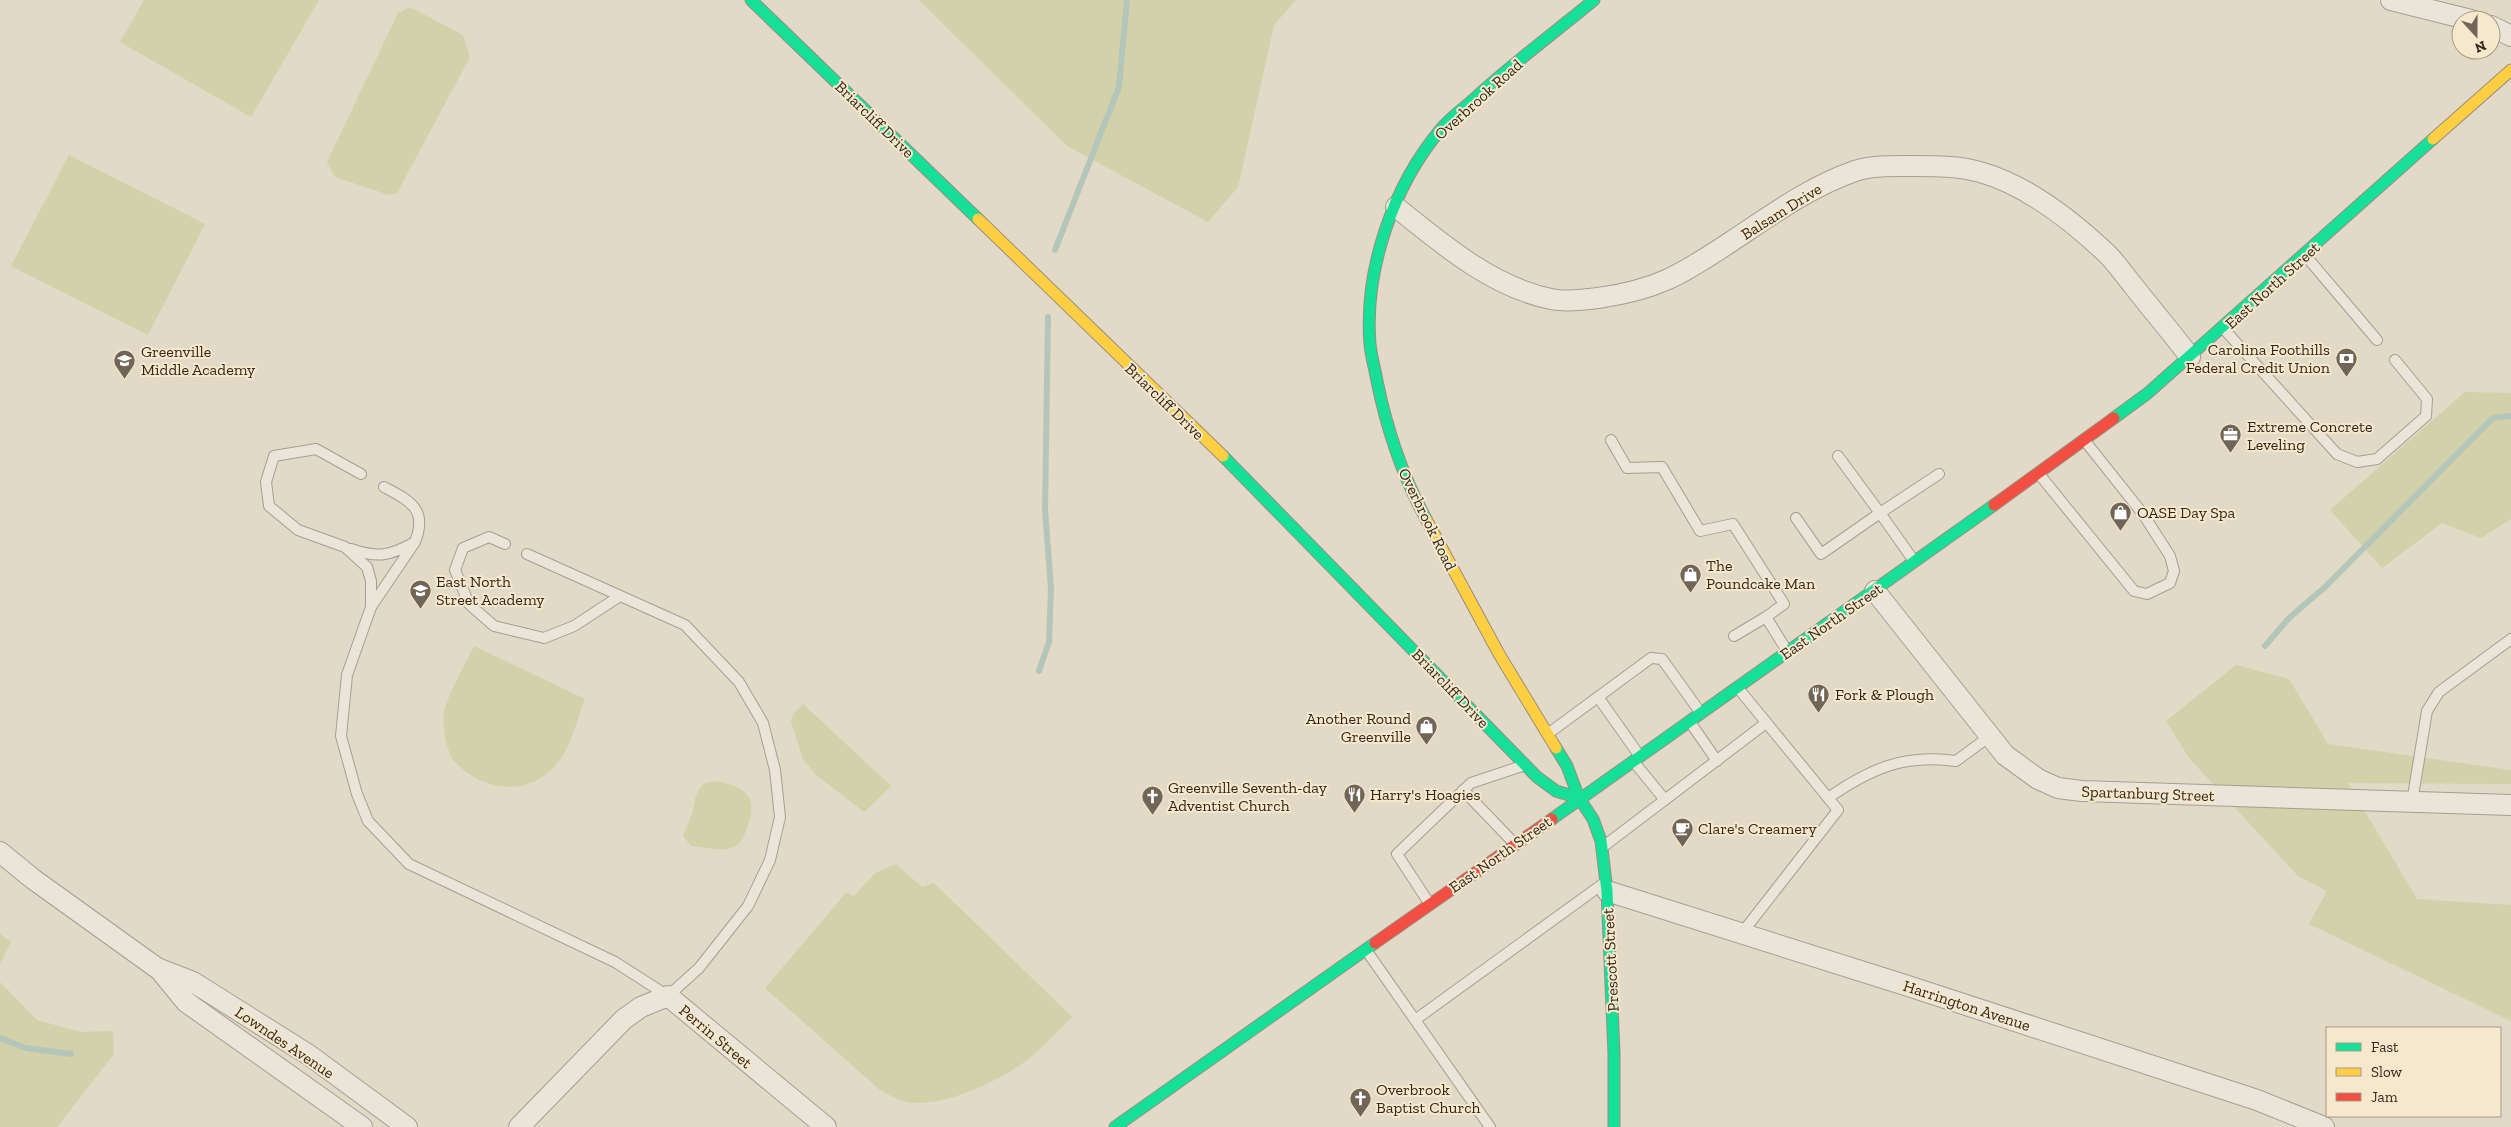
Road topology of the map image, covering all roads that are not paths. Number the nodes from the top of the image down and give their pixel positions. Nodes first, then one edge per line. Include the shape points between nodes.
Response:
1 (751, 0) edge
2 (1594, 0) edge
3 (2391, 0) edge
4 (2451, 15) edge
5 (2511, 70) edge
6 (1396, 207) junction
7 (2305, 254) junction
8 (2223, 328) junction
9 (2377, 340) dead end
10 (2190, 357) junction
11 (2395, 360) dead end
12 (1611, 440) dead end
13 (2085, 440) junction
14 (1838, 456) dead end
15 (2038, 473) junction
16 (361, 474) dead end
17 (1939, 474) dead end
18 (384, 487) dead end
19 (1880, 513) junction
20 (1796, 518) dead end
21 (415, 542) junction
22 (505, 544) dead end
23 (346, 547) junction
24 (527, 554) dead end
25 (1914, 562) junction
26 (1875, 590) junction
27 (620, 596) junction
28 (371, 607) junction
29 (1766, 617) junction
30 (1734, 636) dead end
31 (2511, 638) edge
32 (1787, 652) junction
33 (1737, 687) junction
34 (1598, 697) junction
35 (1700, 713) junction
36 (1689, 721) junction
37 (1766, 723) junction
38 (1548, 734) junction
39 (1990, 736) junction
40 (1636, 758) junction
41 (1717, 761) junction
42 (1526, 765) junction
43 (1463, 790) junction
44 (1579, 798) junction
45 (1828, 798) junction
46 (1665, 800) junction
47 (2412, 802) junction
48 (2511, 805) edge
49 (1514, 844) junction
50 (1602, 848) junction
51 (0, 852) edge
52 (1607, 886) junction
53 (1429, 904) junction
54 (1742, 933) junction
55 (1366, 949) junction
56 (157, 968) junction
57 (668, 996) junction
58 (1415, 1020) junction
59 (2284, 1120) edge
60 (362, 1127) edge
61 (407, 1127) edge
62 (519, 1127) edge
63 (826, 1127) edge
64 (1114, 1127) edge
65 (1490, 1127) edge
66 (1614, 1127) edge
67 (2324, 1127) edge

1 - 42 street, Briarcliff Drive via 1245,477
2 - 6 street, Overbrook Road via 1442,128 1423,153
3 - 4 street
5 - 7 street, East North Street
6 - 10 street, Balsam Drive via 1489,275 1553,300 1585,300 1628,294 1666,282 1690,270 1794,200 1857,170 1941,166 1979,172 2034,197 2106,253
6 - 38 street, Overbrook Road via 1380,247 1371,297 1370,344 1385,421 1407,484 1440,548
7 - 8 street, East North Street
7 - 9 lane
8 - 10 street, East North Street
8 - 11 lane via 2337,454 2357,462 2377,459 2426,416 2427,399
10 - 13 street, East North Street via 2148,394
12 - 29 lane via 1627,468 1662,467 1700,531 1733,524 1784,604
13 - 15 street, East North Street
13 - 15 lane via 2143,514 2170,556 2174,571 2170,583 2147,594 2134,591
14 - 19 lane
15 - 25 street, East North Street
16 - 23 lane via 316,449 274,456 266,482 269,506 298,530
17 - 19 lane
18 - 21 lane via 412,502 420,517
19 - 20 lane via 1821,554
19 - 25 lane
21 - 23 lane via 387,555 365,554
21 - 28 lane
22 - 27 lane via 488,536 463,548 455,570 469,604 494,626 544,638 574,626
23 - 28 lane via 367,567 371,581
24 - 27 lane
25 - 26 street, East North Street
26 - 32 street, East North Street
26 - 39 street, Spartanburg Street
27 - 57 lane via 685,625 739,682 763,723 775,770 780,817 770,860 748,906 699,968
28 - 57 lane via 347,674 341,736 368,822 409,864 615,962
29 - 30 lane
29 - 32 lane
31 - 47 lane via 2439,692 2427,711
32 - 33 street, East North Street
33 - 35 street, East North Street
33 - 37 lane
34 - 35 lane via 1651,658 1662,659
34 - 38 lane
34 - 40 lane
35 - 36 street, East North Street
36 - 40 street, East North Street
36 - 41 lane
37 - 41 lane
37 - 45 lane
38 - 44 street, Overbrook Road via 1568,766
39 - 45 lane via 1956,761 1931,758 1896,764 1860,776
39 - 47 street, Spartanburg Street via 2019,767 2038,779 2066,789
40 - 44 street, East North Street
40 - 46 lane
41 - 46 lane
42 - 43 lane via 1471,782
42 - 44 street, Briarcliff Drive via 1556,791
43 - 49 lane
43 - 53 lane via 1396,854
44 - 49 street, East North Street
44 - 50 street, Prescott Street via 1593,819
45 - 54 lane via 1838,810
46 - 50 lane
47 - 48 street, Spartanburg Street
49 - 53 street, East North Street
50 - 52 street, Prescott Street
51 - 56 street, Lowndes Avenue
52 - 54 street, Harrington Avenue
52 - 58 lane
52 - 66 street, Prescott Street
53 - 55 street, East North Street
54 - 59 street, Harrington Avenue via 2238,1094
55 - 58 lane
55 - 64 street, East North Street
56 - 60 street, Lowndes Avenue via 186,1002
56 - 61 street, Lowndes Avenue via 193,982 309,1055
57 - 62 street, Perrin Street via 641,1007 624,1020
57 - 63 street, Perrin Street
58 - 65 lane
59 - 67 street, Harrington Avenue via 2313,1121

